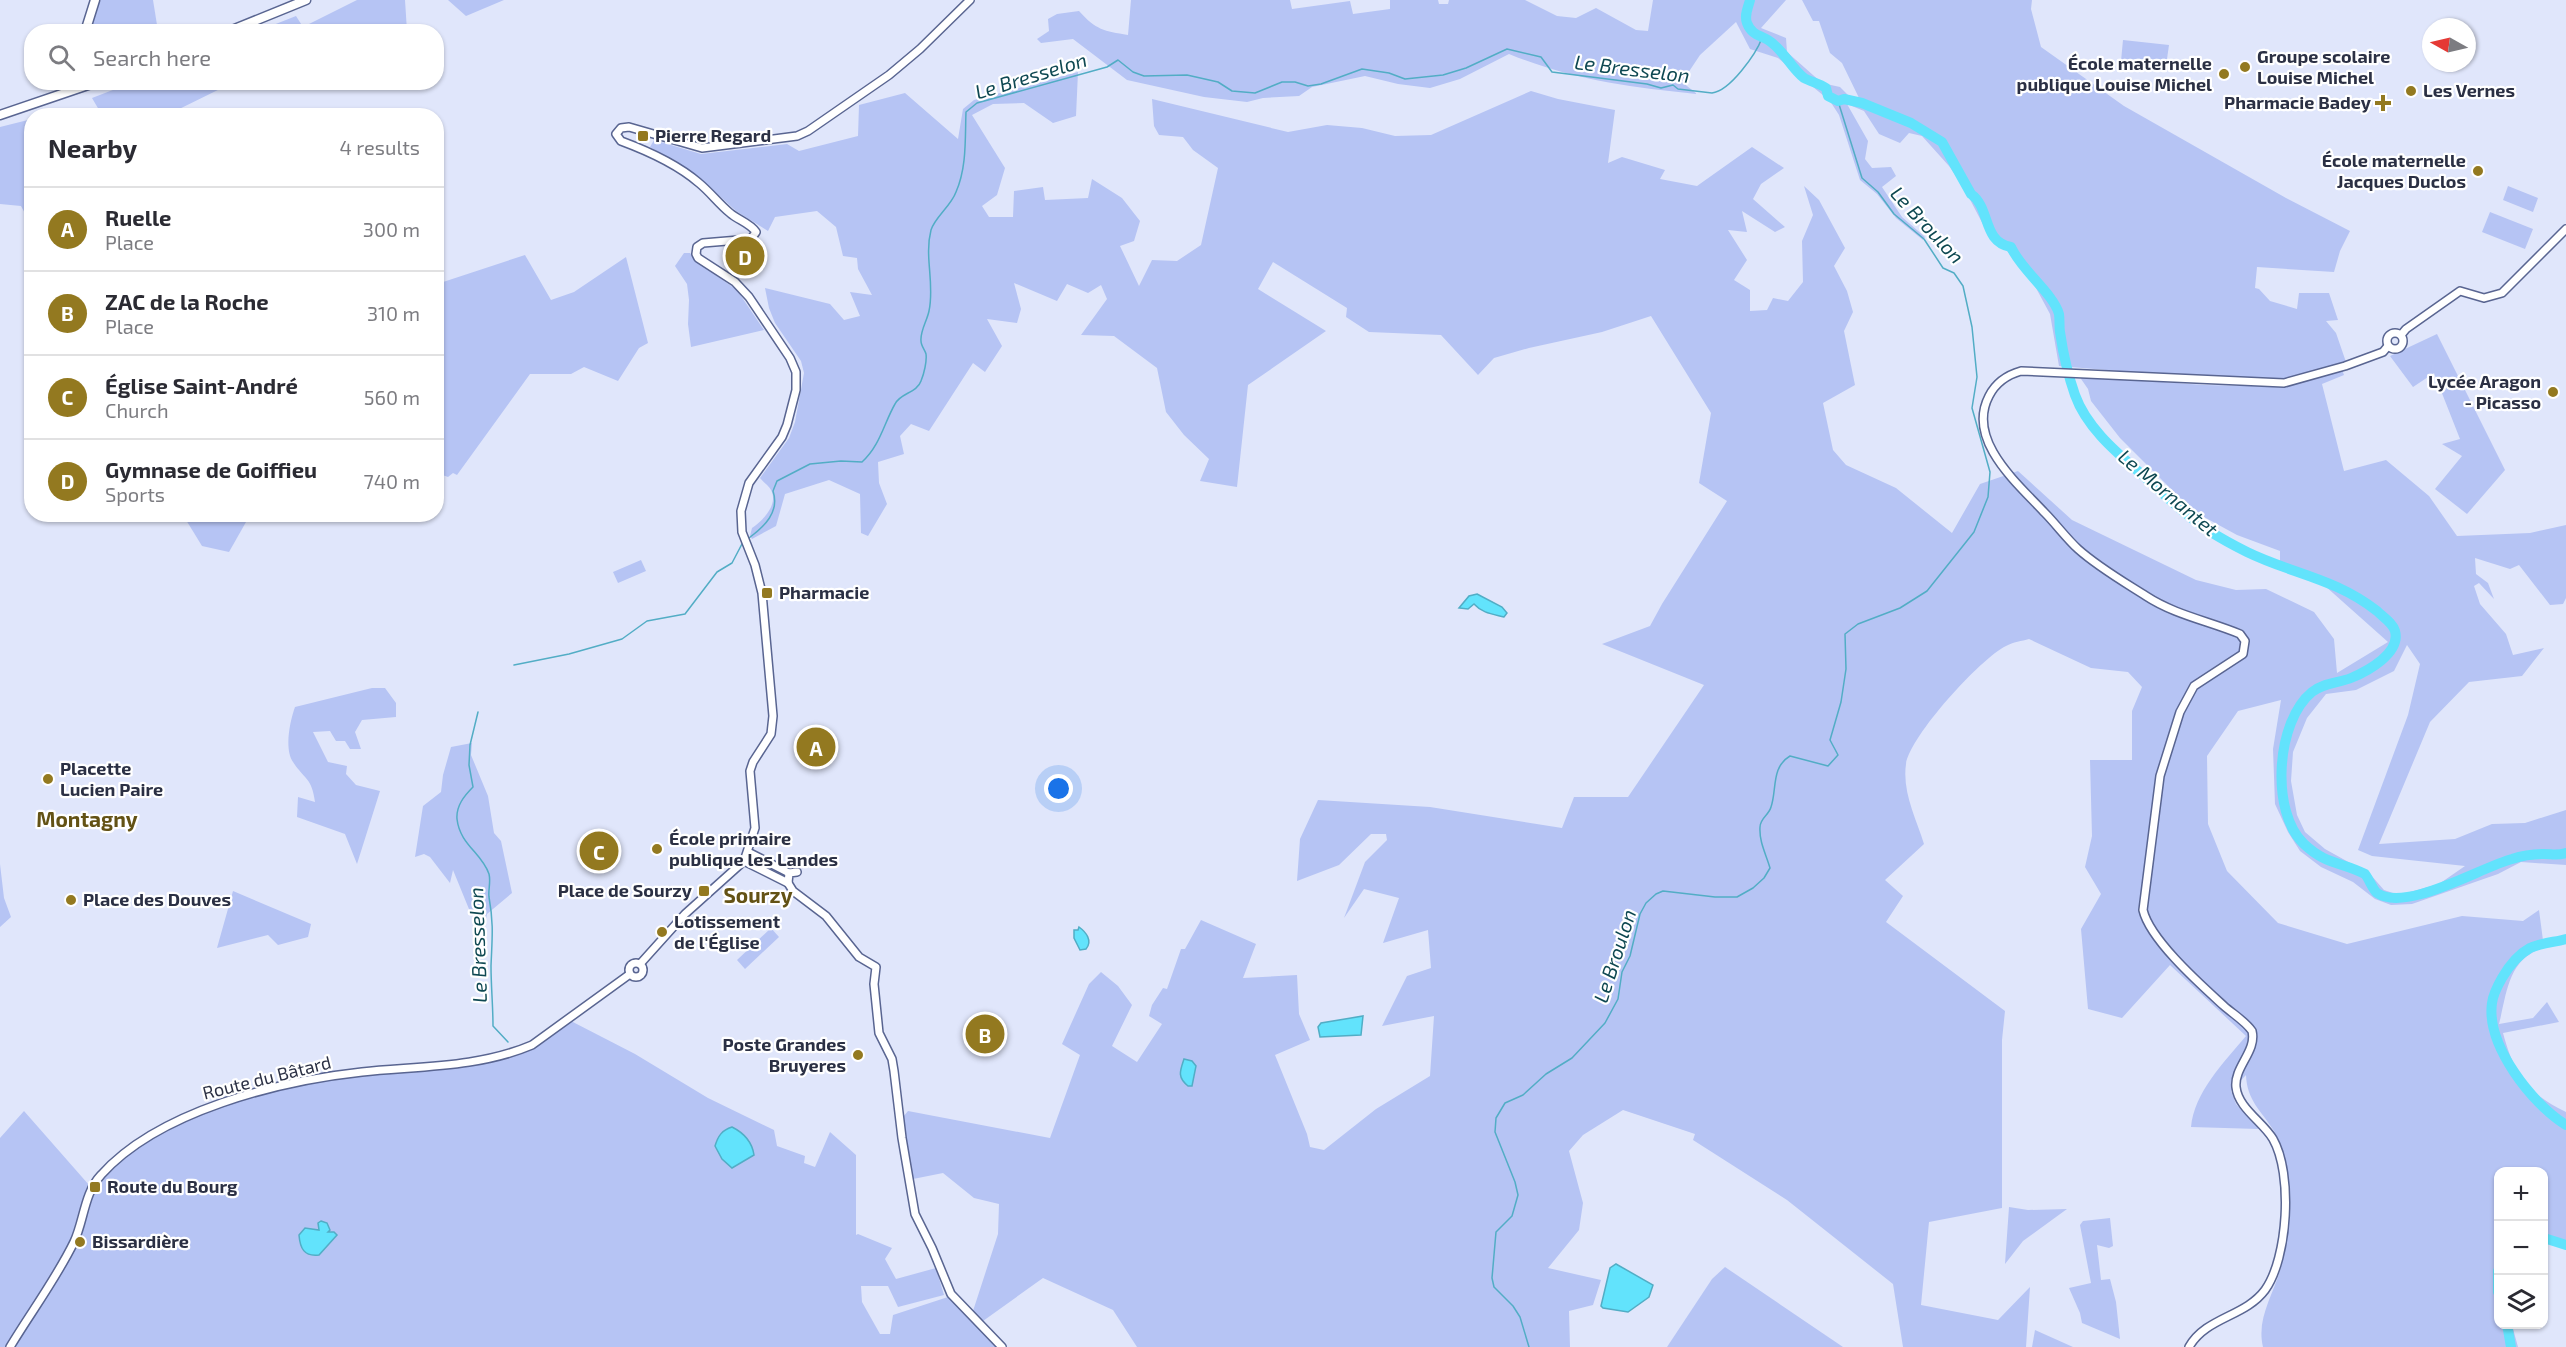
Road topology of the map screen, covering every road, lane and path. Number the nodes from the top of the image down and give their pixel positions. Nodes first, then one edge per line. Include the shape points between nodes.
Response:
1 (95, 0) edge
2 (306, 0) edge
3 (970, 0) edge
4 (88, 24) edge
5 (247, 24) edge
6 (71, 90) edge
7 (0, 115) edge
8 (2566, 230) edge
9 (2401, 335) junction
10 (2388, 346) junction
11 (748, 852) junction
12 (744, 861) junction
13 (788, 883) junction
14 (10, 1347) edge
15 (1002, 1347) edge
16 (2189, 1347) edge

1 - 4 main road
2 - 5 main road
3 - 11 street via 888,75 797,136 702,148 628,127 616,134 618,140 651,153 698,181 756,232 751,239 703,243 696,250 698,258 735,282 749,297 796,372 796,390 787,425 753,476 740,518 762,593 773,716 771,734 750,771 755,816
6 - 7 main road
8 - 9 street via 2502,293 2484,298 2460,291
9 - 10 street via 2390,334
9 - 10 street via 2401,348 2393,350
10 - 16 street via 2383,352 2345,366 2284,383 2021,371 2002,380 1985,408 1984,424 2004,469 2079,550 2148,598 2182,615 2240,634 2246,645 2237,659 2194,686 2180,711 2160,776 2143,910 2164,945 2188,972 2252,1031 2253,1040 2238,1071 2236,1087 2241,1101 2278,1150 2285,1213 2275,1269 2264,1291 2247,1306 2206,1328
11 - 12 street
11 - 13 street via 793,873
12 - 13 street
12 - 14 street, Route du Bâtard via 685,914 640,964 631,965 630,974 531,1045 515,1052 420,1069 320,1078 242,1097 195,1112 135,1144 94,1184 70,1250
13 - 15 street via 826,916 859,957 876,968 879,1033 892,1059 915,1214 951,1294

